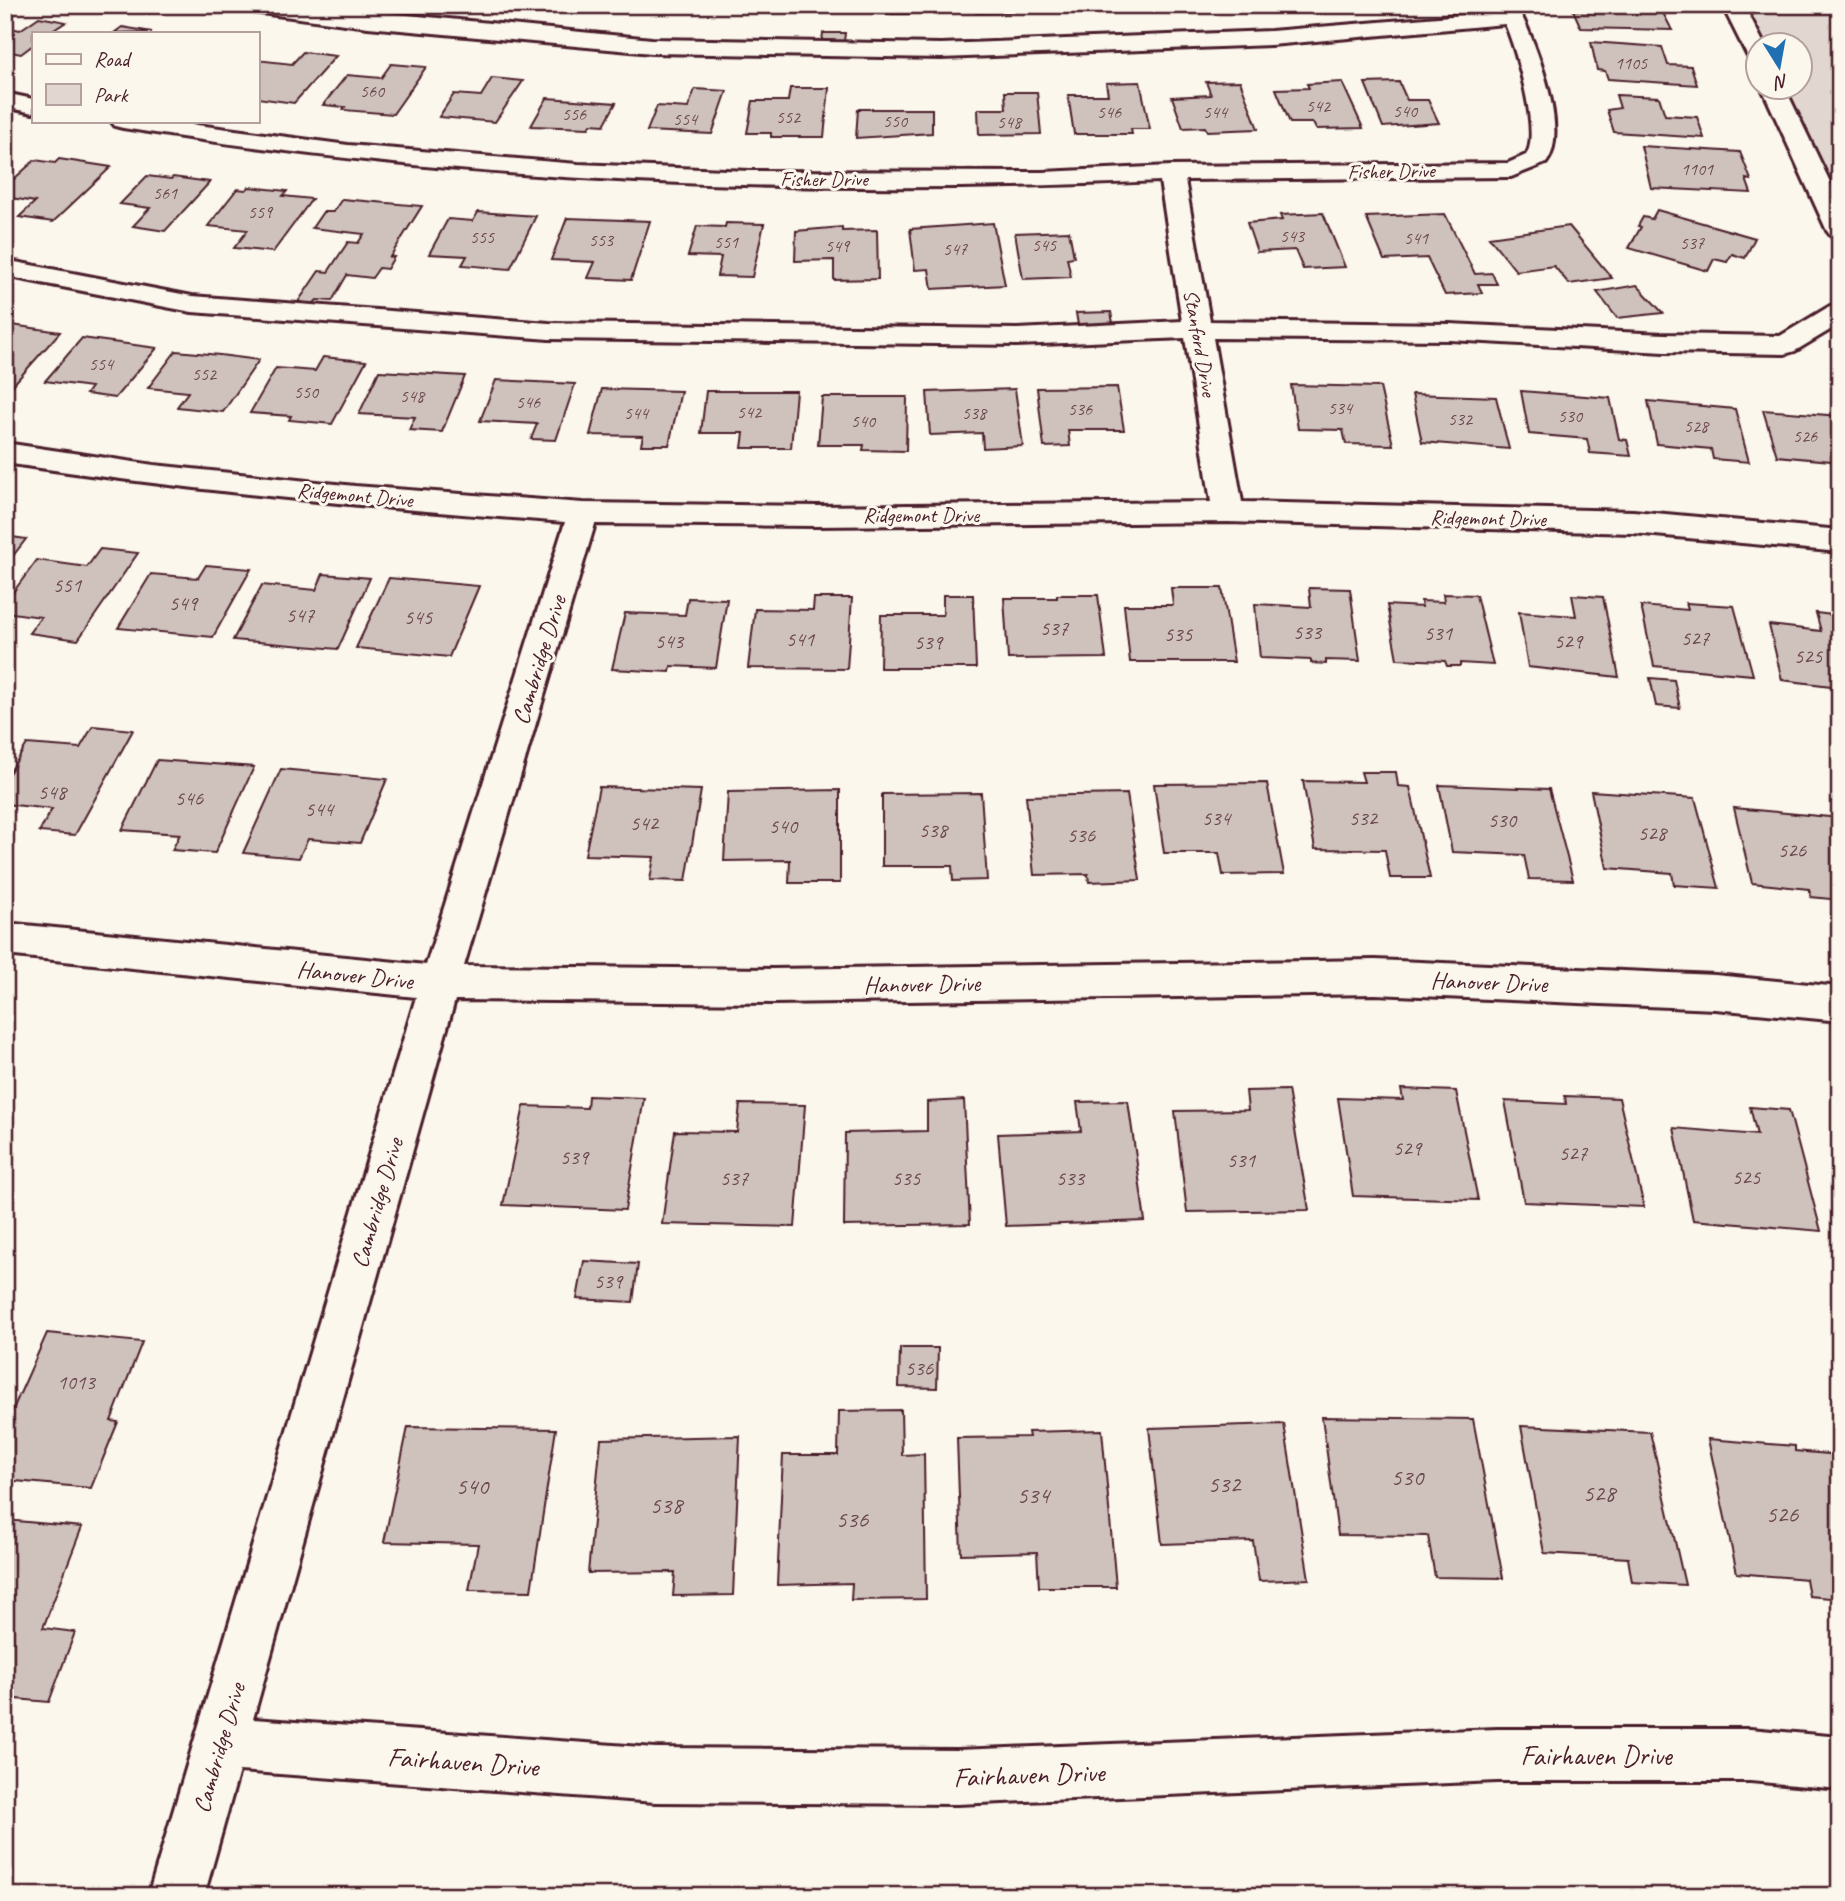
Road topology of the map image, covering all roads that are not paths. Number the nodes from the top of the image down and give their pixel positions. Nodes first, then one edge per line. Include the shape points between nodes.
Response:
1 (253, 5) edge
2 (1733, 5) edge
3 (1508, 11) edge
4 (1746, 32) edge
5 (5, 100) edge
6 (1780, 102) edge
7 (32, 106) edge
8 (129, 122) edge
9 (1171, 173) junction
10 (1840, 231) edge
11 (5, 268) edge
12 (1840, 312) edge
13 (1197, 329) junction
14 (5, 453) edge
15 (1228, 512) junction
16 (583, 513) junction
17 (1840, 541) edge
18 (5, 939) edge
19 (440, 983) junction
20 (1840, 1004) edge
21 (220, 1743) junction
22 (1840, 1763) edge
23 (177, 1896) edge

1 - 3 street via 652,46 941,51 1272,38
2 - 4 street
3 - 9 street, Fisher Drive via 1520,33 1543,127 1539,156 1528,164 1490,171
5 - 7 street
6 - 10 street
8 - 9 street, Fisher Drive via 348,152 578,171 917,180
9 - 13 street, Stanford Drive
11 - 13 street via 192,304 549,331 1017,337
12 - 13 street via 1785,345 1450,332
13 - 15 street, Stanford Drive
14 - 16 street, Ridgemont Drive via 154,475 355,496
15 - 16 street, Ridgemont Drive
15 - 17 street, Ridgemont Drive via 1633,522
16 - 19 street, Cambridge Drive
18 - 19 street, Hanover Drive
19 - 20 street, Hanover Drive via 773,986 1375,977 1715,992
19 - 21 street, Cambridge Drive
21 - 22 street, Fairhaven Drive via 655,1775 957,1777 1497,1755 1750,1755
21 - 23 street, Cambridge Drive

